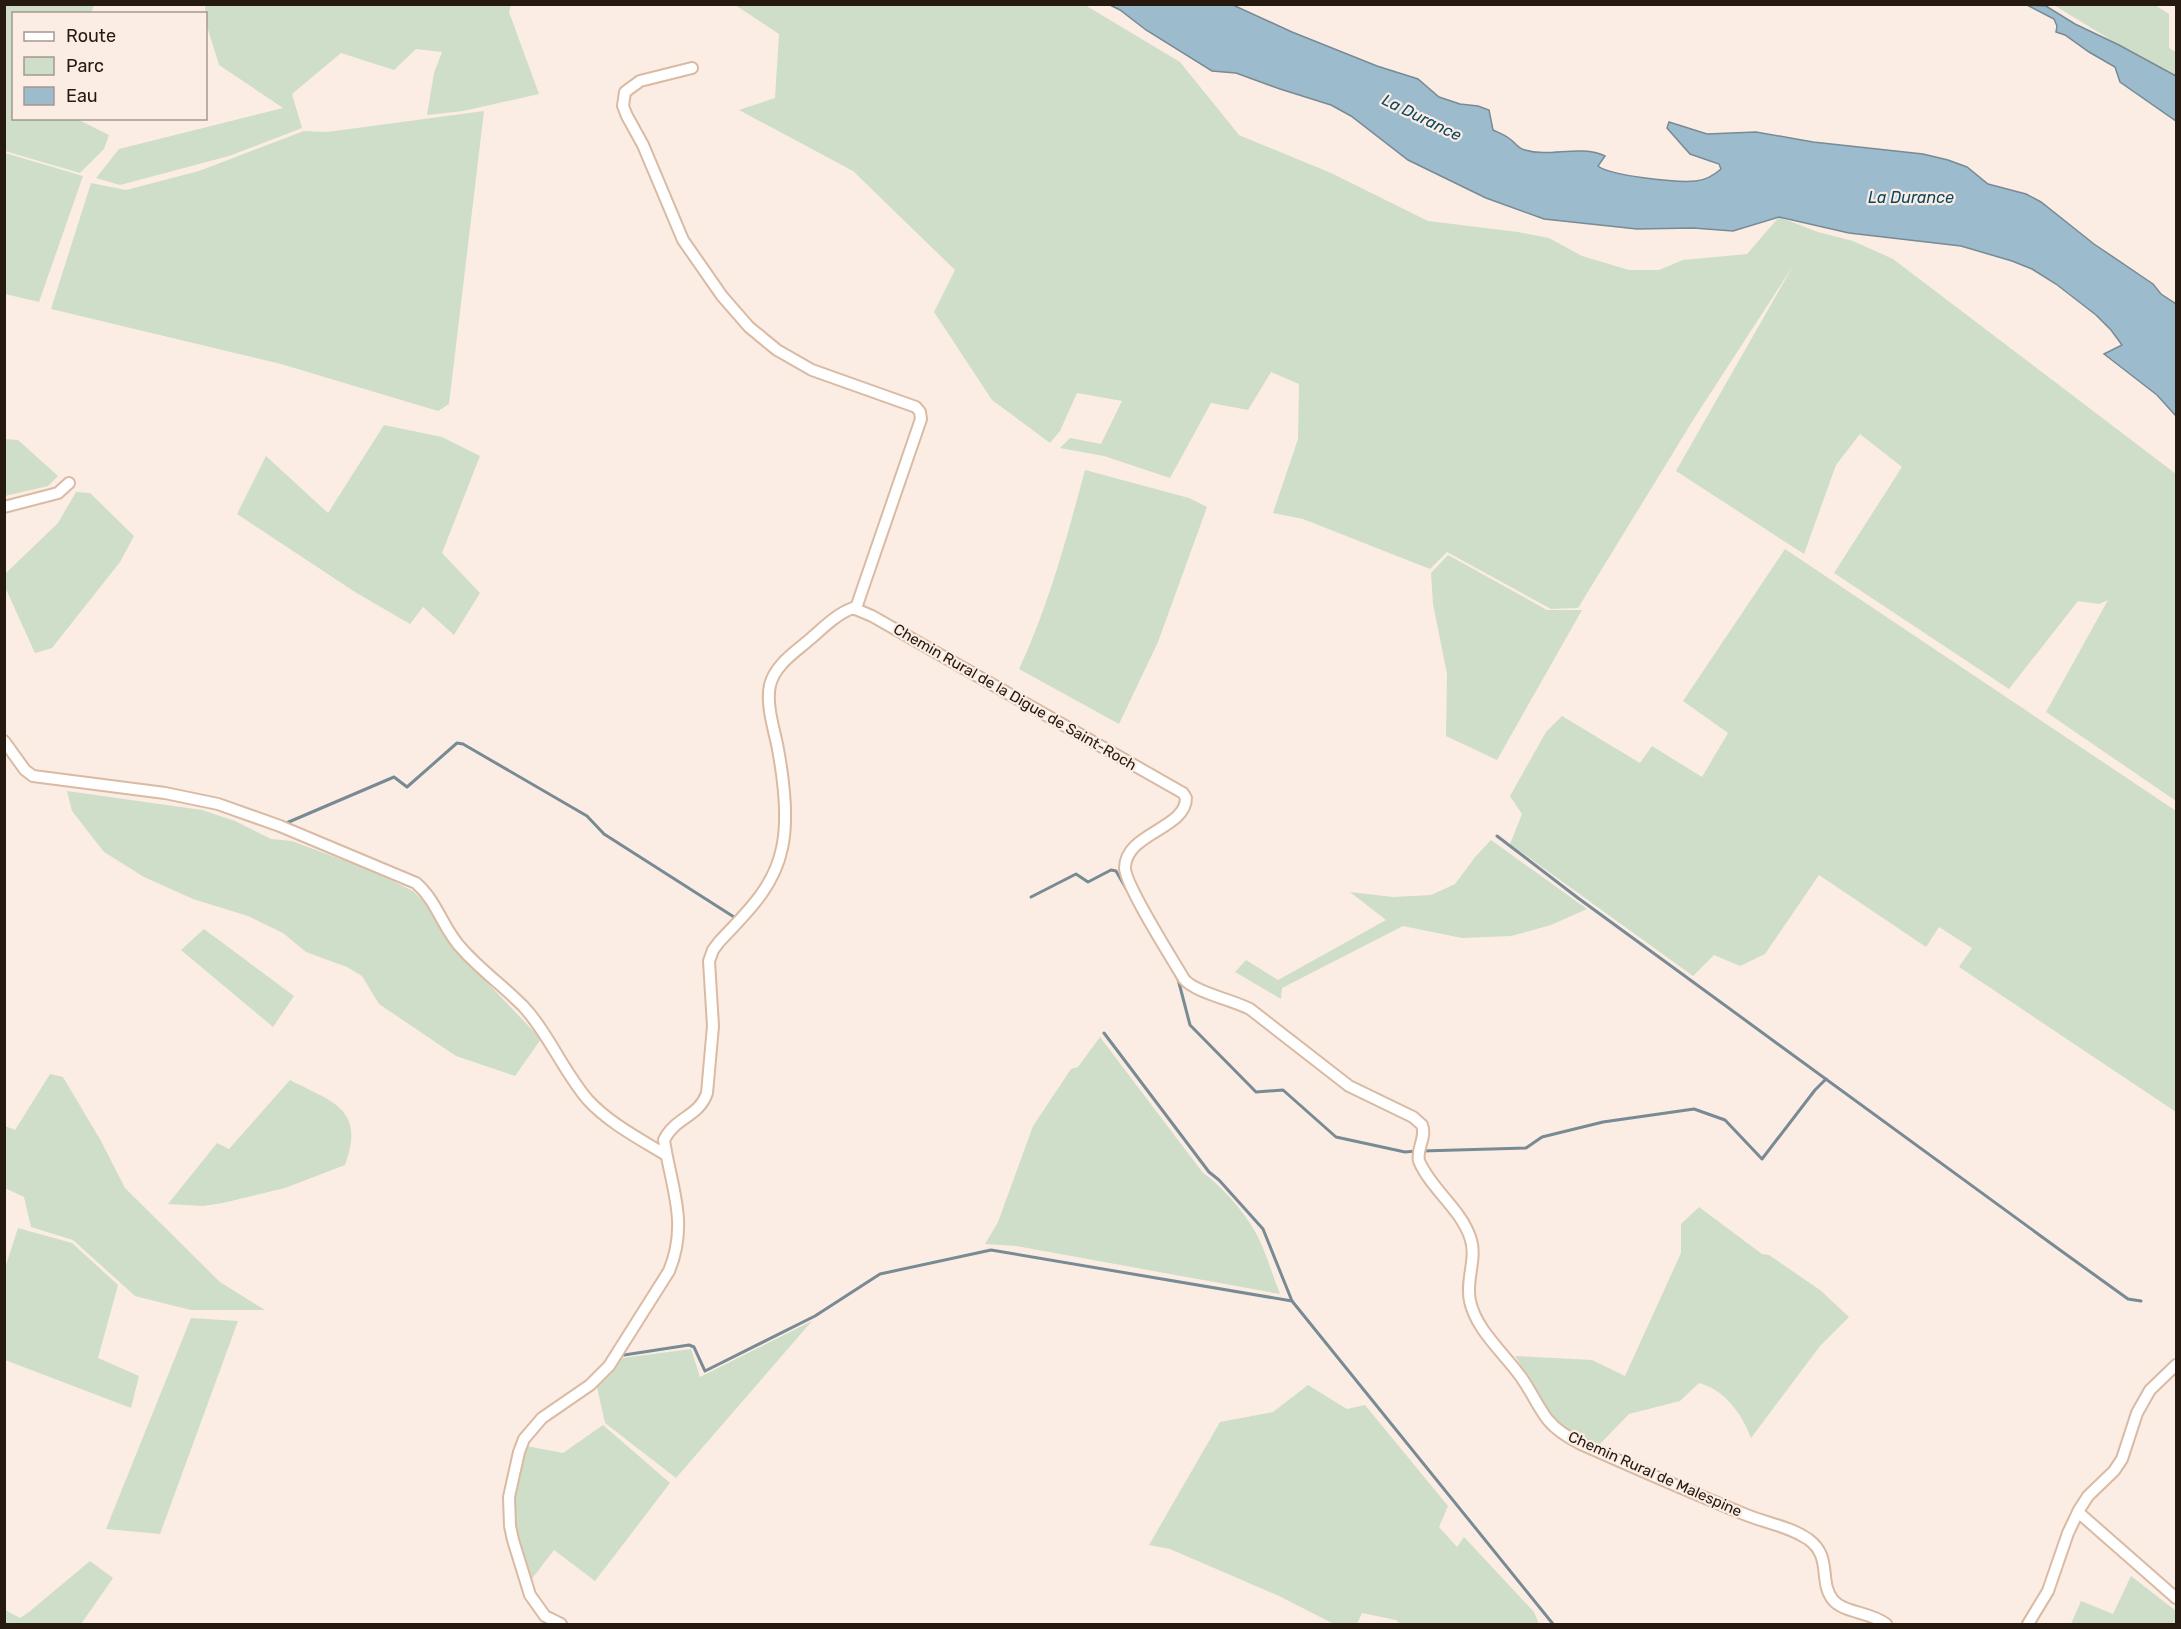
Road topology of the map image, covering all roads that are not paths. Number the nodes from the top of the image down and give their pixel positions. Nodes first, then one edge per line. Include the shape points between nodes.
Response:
1 (692, 68) dead end
2 (69, 483) dead end
3 (4, 507) edge
4 (854, 608) junction
5 (4, 741) edge
6 (1176, 788) joint
7 (666, 1155) junction
8 (2176, 1365) edge
9 (2078, 1512) junction
10 (2176, 1598) edge
11 (561, 1624) edge
12 (1886, 1624) edge
13 (2028, 1624) edge

1 - 4 street via 640,81 625,92 623,106 691,253 749,327 777,350 812,370 916,407 920,412 921,419
2 - 3 street via 58,493
4 - 6 street, Chemin Rural de la Digue de Saint-Roch
4 - 7 street via 841,613 790,657 770,683 770,710 782,774 782,848 763,895 713,950 709,962 713,1026 707,1093 698,1109 668,1131 664,1140
5 - 7 street via 33,776 218,804 416,883 431,899 462,950 530,1015 588,1100 604,1115
6 - 12 street, Chemin Rural de Malespine via 1186,798 1184,807 1136,845 1125,869 1184,979 1197,989 1250,1009 1349,1086 1418,1120 1424,1130 1418,1151 1421,1166 1470,1238 1473,1250 1469,1295 1473,1312 1548,1419 1581,1444 1804,1537 1822,1555 1827,1589 1834,1601
7 - 11 street via 676,1191 678,1236 669,1271 609,1366 590,1385 542,1418 524,1439 512,1481 511,1533 530,1595 545,1616
8 - 9 street via 2150,1390 2137,1413 2122,1460
9 - 10 street
9 - 13 street via 2048,1592

